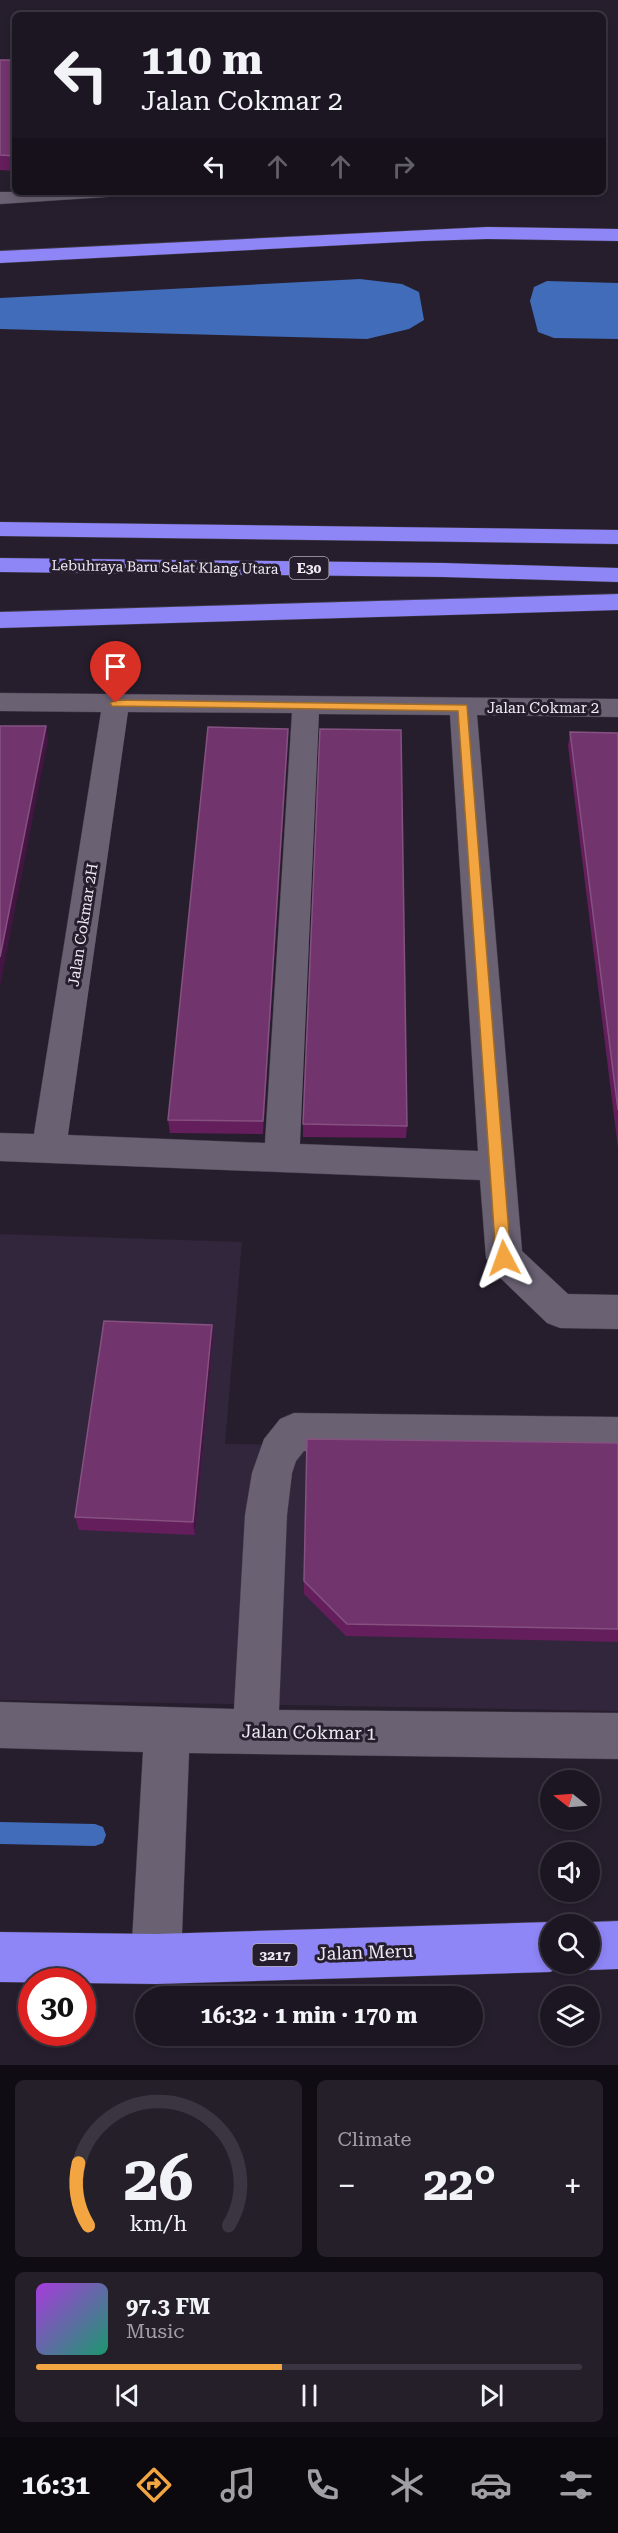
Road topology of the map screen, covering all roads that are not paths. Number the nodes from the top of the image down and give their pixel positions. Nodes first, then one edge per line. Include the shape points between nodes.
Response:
1 (53, 195) edge
2 (0, 198) edge
3 (618, 235) edge
4 (0, 257) edge
5 (0, 529) edge
6 (618, 537) edge
7 (0, 565) edge
8 (618, 575) edge
9 (617, 602) edge
10 (0, 620) edge
11 (0, 702) edge
12 (116, 703) junction
13 (306, 706) junction
14 (463, 708) junction
15 (618, 708) edge
16 (0, 1147) edge
17 (50, 1148) junction
18 (282, 1158) junction
19 (497, 1166) junction
20 (618, 1312) edge
21 (618, 1436) edge
22 (0, 1725) edge
23 (167, 1728) junction
24 (255, 1732) junction
25 (618, 1736) edge
26 (618, 1945) edge
27 (600, 1946) edge
28 (540, 1947) edge
29 (0, 1957) edge
30 (156, 1959) junction

1 - 2 street
3 - 4 highway via 455,234
5 - 6 highway
7 - 8 highway, Lebuhraya Baru Selat Klang Utara / E30
9 - 10 highway
11 - 12 street, Jalan Cokmar 2
12 - 13 street, Jalan Cokmar 2
12 - 17 street, Jalan Cokmar 2H
13 - 14 street, Jalan Cokmar 2
13 - 18 street
14 - 15 street, Jalan Cokmar 2
14 - 19 street
16 - 17 street
17 - 18 street
18 - 19 street
19 - 20 street via 504,1258 560,1311
21 - 24 street via 294,1431 278,1452 266,1515
22 - 23 street, Jalan Cokmar 1
23 - 24 street, Jalan Cokmar 1
23 - 30 street
24 - 25 street, Jalan Cokmar 1
26 - 27 highway
28 - 30 highway, Jalan Meru / 3217
29 - 30 highway, Jalan Meru / 3217

